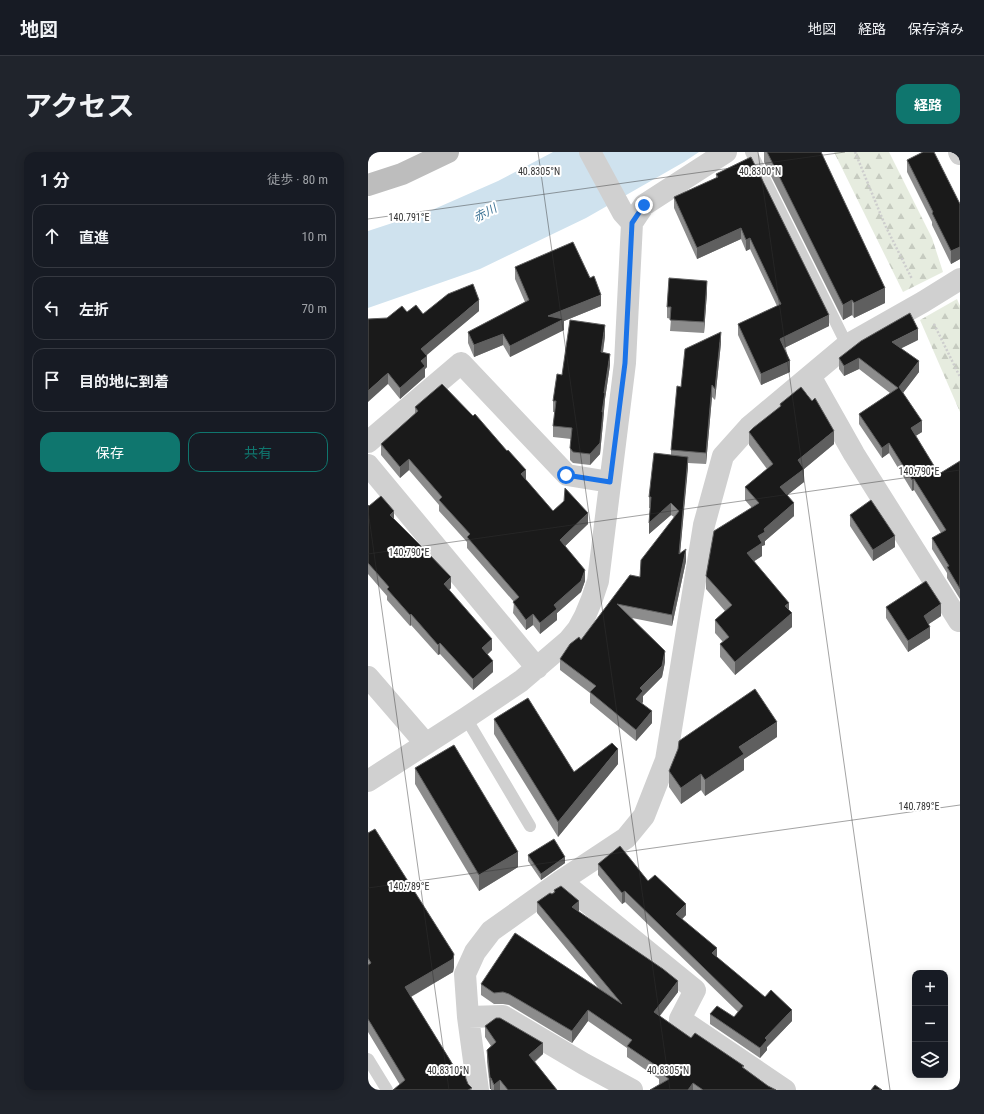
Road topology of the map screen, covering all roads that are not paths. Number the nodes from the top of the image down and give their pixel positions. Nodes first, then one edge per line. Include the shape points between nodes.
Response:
1 (448, 152) edge
2 (590, 152) edge
3 (726, 152) edge
4 (751, 152) edge
5 (368, 185) edge
6 (628, 218) junction
7 (960, 279) edge
8 (847, 345) junction
9 (810, 376) junction
10 (368, 442) edge
11 (368, 465) edge
12 (610, 482) junction
13 (959, 621) edge
14 (537, 668) junction
15 (368, 677) edge
16 (466, 718) junction
17 (426, 744) junction
18 (368, 781) edge
19 (530, 826) dead end
20 (562, 881) junction
21 (468, 1017) junction
22 (368, 1059) edge
23 (387, 1090) edge
24 (478, 1090) edge
25 (632, 1090) edge
26 (785, 1090) edge

1 - 5 main road via 402,174
2 - 6 street
3 - 6 street
4 - 8 lane
6 - 12 street via 625,363
7 - 8 street
8 - 9 street
9 - 13 street via 854,454
9 - 20 street via 749,426 723,456 704,525 666,760 644,816 626,838
10 - 12 street via 461,363 566,475
11 - 14 street
12 - 14 street via 598,580 592,599 569,640
14 - 16 street
15 - 17 street
16 - 17 street
16 - 19 lane
17 - 18 street
20 - 21 street via 492,931 475,952 465,974
20 - 26 street via 695,990 680,1019
21 - 24 street
21 - 25 street via 503,1016
22 - 23 lane

